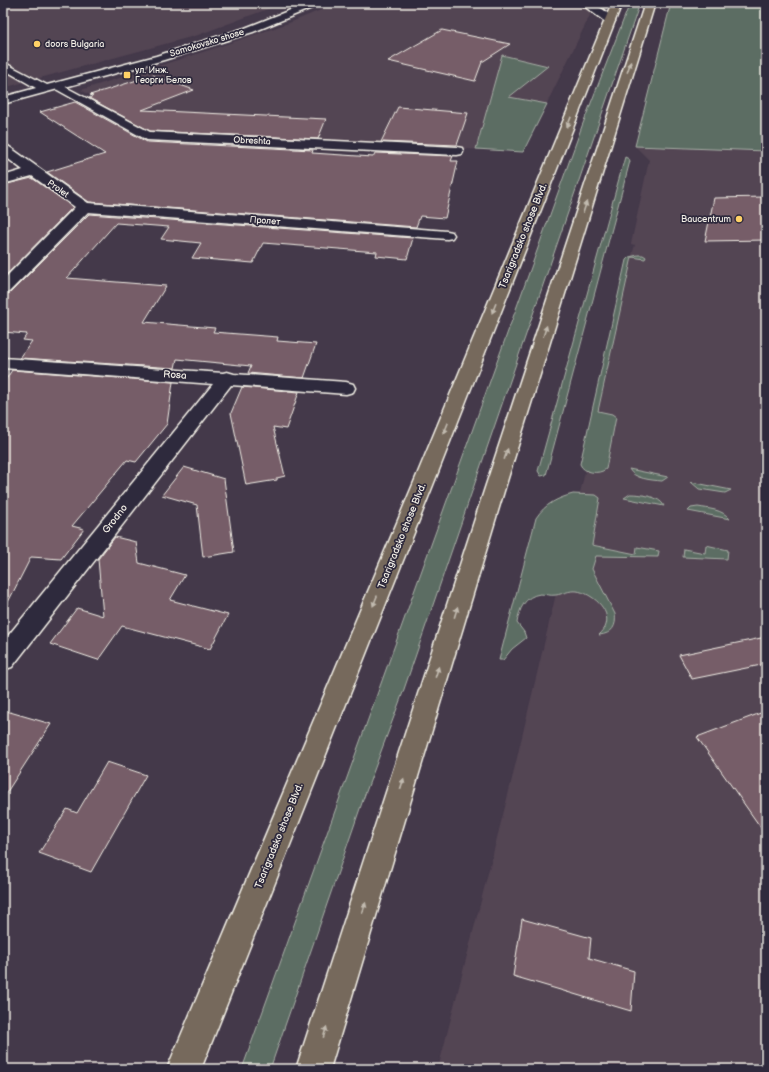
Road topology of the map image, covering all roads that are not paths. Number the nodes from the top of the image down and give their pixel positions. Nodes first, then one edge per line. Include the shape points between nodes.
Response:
1 (316, 3) edge
2 (585, 3) edge
3 (617, 3) edge
4 (650, 3) edge
5 (610, 21) junction
6 (3, 65) edge
7 (53, 88) junction
8 (3, 101) edge
9 (3, 149) edge
10 (457, 151) dead end
11 (32, 171) junction
12 (3, 180) edge
13 (84, 207) junction
14 (447, 236) dead end
15 (3, 289) edge
16 (3, 363) edge
17 (226, 378) junction
18 (346, 388) dead end
19 (3, 660) edge
20 (184, 1069) edge
21 (313, 1069) edge

1 - 7 street, Samokovsko shose via 248,30
2 - 5 street
3 - 5 highway, Tsarigradsko shose Blvd.
21 -> 4 highway
5 -> 20 highway, Tsarigradsko shose Blvd.
6 - 7 street, Obreshta
7 - 8 street, Samokovsko shose
7 - 10 street, Obreshta via 147,136
9 - 11 street, Prolet
11 - 12 street
11 - 13 street, Prolet
13 - 14 street, Пролет
13 - 15 street
16 - 17 street, Rosa
17 - 18 street, Rosa
17 - 19 street, Grodno

